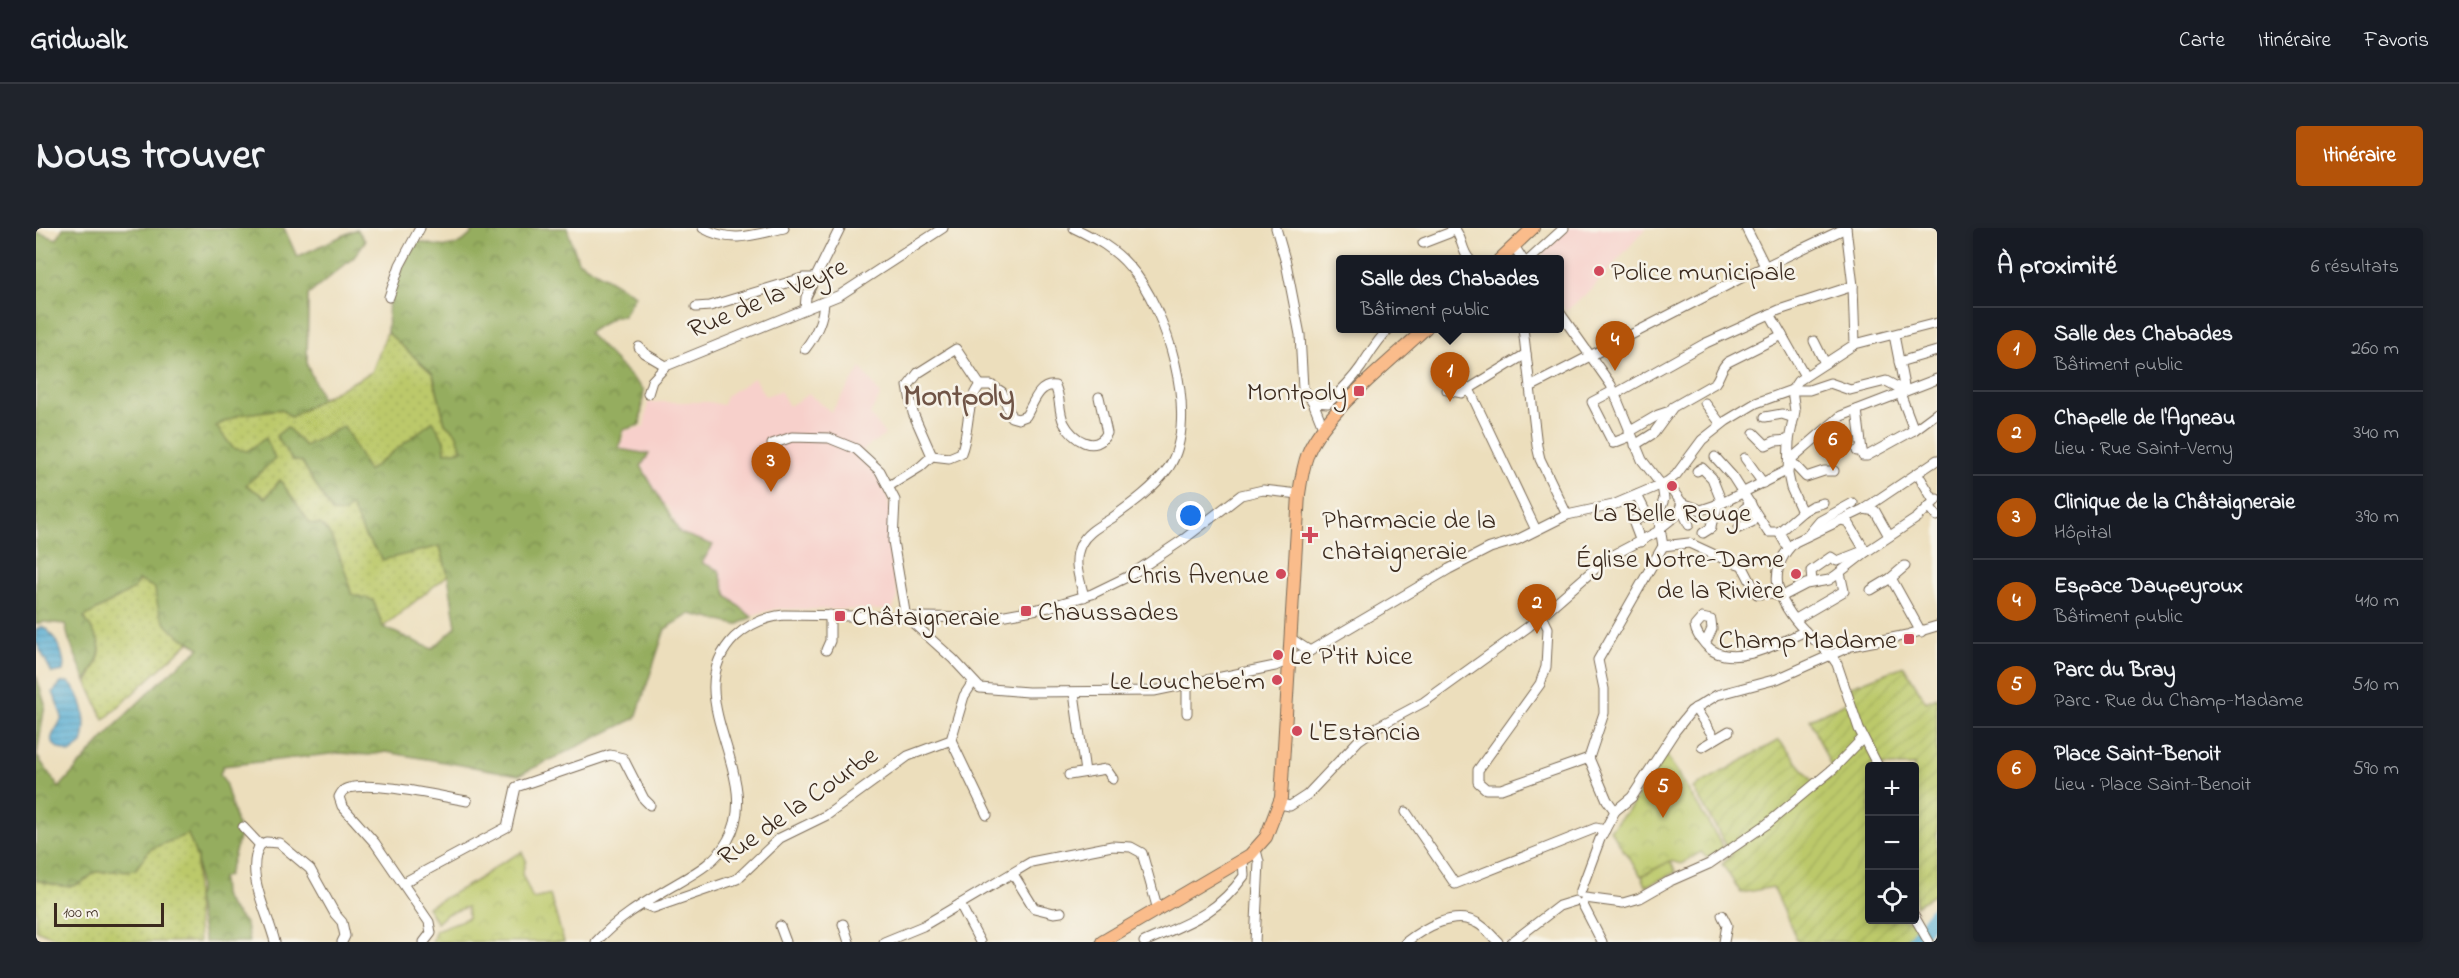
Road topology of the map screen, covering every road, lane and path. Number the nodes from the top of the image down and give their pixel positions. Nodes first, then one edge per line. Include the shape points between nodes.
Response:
1 (420, 228) edge
2 (703, 228) edge
3 (784, 228) edge
4 (840, 228) edge
5 (943, 228) edge
6 (1074, 228) edge
7 (1276, 228) edge
8 (1533, 228) edge
9 (1564, 228) edge
10 (1746, 228) edge
11 (1846, 228) edge
12 (1457, 229) edge
13 (1423, 243) dead end
14 (1514, 246) junction
15 (1464, 255) edge
16 (1506, 255) edge
17 (1520, 255) edge
18 (1534, 255) edge
19 (1765, 266) junction
20 (815, 278) junction
21 (1853, 286) junction
22 (388, 297) dead end
23 (824, 302) junction
24 (696, 307) dead end
25 (805, 309) junction
26 (1770, 314) junction
27 (1564, 319) edge
28 (1937, 323) edge
29 (1385, 333) edge
30 (1420, 333) edge
31 (1524, 333) edge
32 (1782, 335) junction
33 (1894, 335) junction
34 (1814, 341) dead end
35 (1855, 344) junction
36 (639, 347) dead end
37 (805, 349) dead end
38 (1937, 351) edge
39 (1526, 354) junction
40 (1590, 355) junction
41 (1825, 363) junction
42 (1899, 363) junction
43 (666, 366) junction
44 (1804, 376) junction
45 (1937, 379) edge
46 (980, 385) junction
47 (1530, 387) junction
48 (1469, 389) junction
49 (1447, 390) dead end
50 (1792, 390) junction
51 (1903, 392) junction
52 (1614, 393) junction
53 (648, 394) dead end
54 (1099, 398) dead end
55 (1313, 402) junction
56 (1705, 403) dead end
57 (1333, 406) junction
58 (1857, 410) junction
59 (1667, 412) junction
60 (1937, 413) edge
61 (1765, 417) dead end
62 (1794, 418) junction
63 (1721, 424) junction
64 (1323, 427) junction
65 (1914, 430) junction
66 (1754, 433) dead end
67 (1632, 437) junction
68 (1789, 440) junction
69 (772, 444) dead end
70 (932, 456) junction
71 (1715, 457) dead end
72 (1745, 458) dead end
73 (1790, 460) junction
74 (1937, 460) edge
75 (1788, 470) junction
76 (1697, 471) dead end
77 (1834, 471) dead end
78 (1921, 479) dead end
79 (1763, 483) junction
80 (1662, 485) junction
81 (889, 486) junction
82 (1742, 493) junction
83 (1299, 494) junction
84 (1637, 495) junction
85 (1724, 502) junction
86 (1933, 502) edge
87 (1823, 503) dead end
88 (1853, 503) dead end
89 (1751, 504) junction
90 (1681, 506) junction
91 (1864, 509) junction
92 (1802, 512) junction
93 (1659, 514) junction
94 (1567, 515) junction
95 (1647, 515) junction
96 (1937, 516) edge
97 (1842, 520) junction
98 (1689, 525) dead end
99 (1739, 528) dead end
100 (1536, 530) junction
101 (1659, 530) junction
102 (1779, 532) junction
103 (1703, 533) dead end
104 (1809, 534) junction
105 (1889, 537) junction
106 (1641, 542) junction
107 (1663, 546) junction
108 (1788, 548) junction
109 (1866, 551) junction
110 (1905, 566) dead end
111 (1840, 573) junction
112 (1891, 578) junction
113 (1812, 582) junction
114 (1871, 590) dead end
115 (1084, 597) junction
116 (1781, 597) junction
117 (831, 615) junction
118 (908, 616) junction
119 (1542, 616) junction
120 (1796, 619) junction
121 (1937, 626) edge
122 (1805, 631) junction
123 (1921, 632) junction
124 (1290, 638) junction
125 (1705, 644) dead end
126 (826, 650) dead end
127 (1310, 651) junction
128 (1831, 654) junction
129 (1290, 660) junction
130 (973, 682) junction
131 (1187, 685) junction
132 (1074, 693) junction
133 (1695, 708) junction
134 (1187, 713) dead end
135 (1729, 730) dead end
136 (1863, 738) junction
137 (1715, 739) junction
138 (951, 740) junction
139 (1702, 747) dead end
140 (1589, 758) junction
141 (1876, 762) edge
142 (1085, 772) junction
143 (1069, 775) dead end
144 (1113, 779) dead end
145 (467, 801) dead end
146 (1280, 804) junction
147 (650, 805) dead end
148 (1615, 811) junction
149 (1406, 812) dead end
150 (987, 815) dead end
151 (243, 827) dead end
152 (1605, 830) junction
153 (260, 845) junction
154 (1256, 850) junction
155 (1243, 859) junction
156 (1013, 874) junction
157 (403, 883) junction
158 (1581, 899) junction
159 (644, 904) junction
160 (960, 904) junction
161 (1158, 910) junction
162 (1061, 912) dead end
163 (1722, 915) dead end
164 (843, 924) dead end
165 (1918, 924) edge
166 (780, 926) dead end
167 (888, 941) edge
168 (1928, 941) edge
169 (275, 942) edge
170 (342, 942) edge
171 (424, 942) edge
172 (596, 942) edge
173 (786, 942) edge
174 (849, 942) edge
175 (980, 942) edge
176 (1102, 942) edge
177 (1144, 942) edge
178 (1255, 942) edge
179 (1406, 942) edge
180 (1498, 942) edge
181 (1512, 942) edge
182 (1602, 942) edge
183 (1724, 942) edge

1 - 22 street
2 - 3 street via 727,238
4 - 20 street
5 - 23 street, Rue de la Veyre via 856,286
6 - 115 street via 1113,250 1144,285 1165,329 1182,392 1182,427 1170,465 1149,490 1090,532 1081,543 1076,570
7 - 55 street via 1300,334 1303,388
8 - 14 main road
9 - 18 street
10 - 19 street
11 - 19 street
11 - 21 street
12 - 13 street
12 - 15 street
14 - 16 main road
14 - 17 street
19 - 40 street
20 - 24 street
20 - 25 street
21 - 26 street
21 - 35 street
23 - 25 street, Rue de la Veyre
23 - 37 street via 813,339
25 - 43 street, Rue de la Veyre
26 - 32 street
26 - 52 street via 1706,343
27 - 40 street
28 - 33 street
29 - 57 street
30 - 57 main road
31 - 39 street
32 - 44 street
32 - 59 street via 1728,362 1715,383
33 - 35 street
33 - 42 street
34 - 41 street
35 - 41 street
36 - 43 street
38 - 42 street
39 - 47 street
39 - 48 street
40 - 47 street
40 - 52 street
41 - 44 street
42 - 51 street
43 - 53 street, Rue de la Veyre via 652,381
44 - 50 street
45 - 51 street
46 - 54 street via 992,385 1002,392 1008,412 1018,419 1026,416 1042,389 1055,386 1063,422 1081,441 1091,445 1107,434
46 - 70 street via 973,394 961,453 949,458
46 - 70 street via 956,349 918,374 908,386 913,413
47 - 94 street via 1538,452
48 - 49 street via 1455,393
48 - 100 street
50 - 51 street via 1809,390 1830,383 1857,390 1886,381
50 - 62 street
50 - 63 street via 1746,408
51 - 58 street
51 - 65 street
52 - 67 street
52 - 67 street via 1592,402 1613,444
55 - 57 street
55 - 64 street
56 - 63 street
57 - 64 main road
58 - 65 street via 1860,453 1888,446
58 - 73 street via 1841,416
59 - 67 street
59 - 67 street via 1654,433
60 - 65 street
61 - 62 street via 1779,414
62 - 68 street
63 - 80 street via 1694,449 1676,475
64 - 83 main road via 1309,452
66 - 68 street via 1766,445
67 - 80 street via 1642,460
68 - 73 street
69 - 81 street via 792,437 840,441 870,460
70 - 81 street
71 - 82 street
72 - 79 street
73 - 75 street
73 - 77 street via 1806,477
74 - 91 street
75 - 79 street
75 - 92 street
76 - 85 street via 1702,468 1712,478
78 - 86 street
79 - 82 street
80 - 84 street
80 - 90 street via 1673,491
80 - 93 street via 1665,492
81 - 118 street via 894,500 894,552
82 - 85 street
82 - 89 street
83 - 115 street via 1263,490 1241,495 1134,573
83 - 124 main road
84 - 94 street
84 - 95 street
85 - 90 street via 1701,510
85 - 103 street via 1711,520 1711,528
86 - 96 street
86 - 105 street via 1917,519
87 - 92 street
88 - 104 street via 1820,521
89 - 99 street via 1744,509 1752,522
89 - 102 street via 1768,532
90 - 98 street
90 - 101 street
91 - 97 street
91 - 105 street via 1875,511
92 - 102 street
93 - 95 street
93 - 101 street
94 - 100 street
95 - 106 street via 1633,521
97 - 104 street
97 - 109 street via 1848,522
100 - 127 street via 1449,569
101 - 106 street
101 - 107 street
102 - 108 street
104 - 108 street
105 - 109 street
106 - 119 street via 1606,559
107 - 116 street via 1689,543 1742,564 1757,594
107 - 140 street via 1598,660 1604,713
108 - 116 street via 1776,577
109 - 111 street
109 - 113 street via 1837,561 1831,557 1811,571
110 - 112 street
111 - 113 street via 1829,580
111 - 120 street via 1844,591
112 - 114 street
112 - 123 street
113 - 116 street
115 - 118 street via 989,618
116 - 120 street
117 - 118 street
117 - 126 street
117 - 159 street via 767,618 744,629 727,647 716,670 713,694 738,786 734,830 712,861
118 - 130 street
119 - 140 street via 1548,628 1546,667 1540,684 1478,770 1478,782 1495,790
119 - 146 street via 1424,702 1359,741 1307,795 1290,806
120 - 122 street
121 - 123 street
122 - 125 street via 1750,653 1717,655
122 - 128 street
123 - 128 street via 1861,643
124 - 127 street
124 - 129 main road
127 - 129 street
128 - 133 street via 1777,679 1716,695
128 - 136 street
129 - 131 street
129 - 146 main road
130 - 132 street via 990,690
130 - 138 street via 964,696
131 - 132 street via 1154,691
131 - 134 street
132 - 142 street
133 - 137 street
133 - 148 street via 1674,731 1632,797
135 - 137 street
136 - 141 street
136 - 158 street via 1833,769 1767,824 1709,864 1623,903
137 - 139 street
138 - 150 street
138 - 159 street, Rue de la Courbe via 908,756 827,815 780,838 737,879 653,908
140 - 148 street
142 - 143 street
142 - 144 street via 1106,769
145 - 157 street via 378,787 349,787 342,792 342,806
146 - 154 main road
147 - 157 street via 626,761 619,755 610,755 516,787 507,827
148 - 152 street
149 - 152 street via 1455,884 1596,828
151 - 153 street
152 - 158 street via 1585,874
153 - 169 street via 255,879
153 - 170 street via 279,843 310,869 342,922
154 - 155 main road
154 - 178 street via 1259,862
155 - 161 main road
155 - 177 street via 1244,876 1224,902
156 - 160 street
156 - 161 street via 1043,859 1112,846 1131,847 1142,854
156 - 162 street via 1034,908
157 - 171 street via 431,926
158 - 181 street via 1559,906
158 - 182 street
159 - 172 street via 620,919
160 - 167 street
160 - 175 street
161 - 176 main road
163 - 183 street via 1726,924
164 - 174 street
165 - 168 street
166 - 173 street
179 - 180 street via 1440,923 1459,918 1477,923

